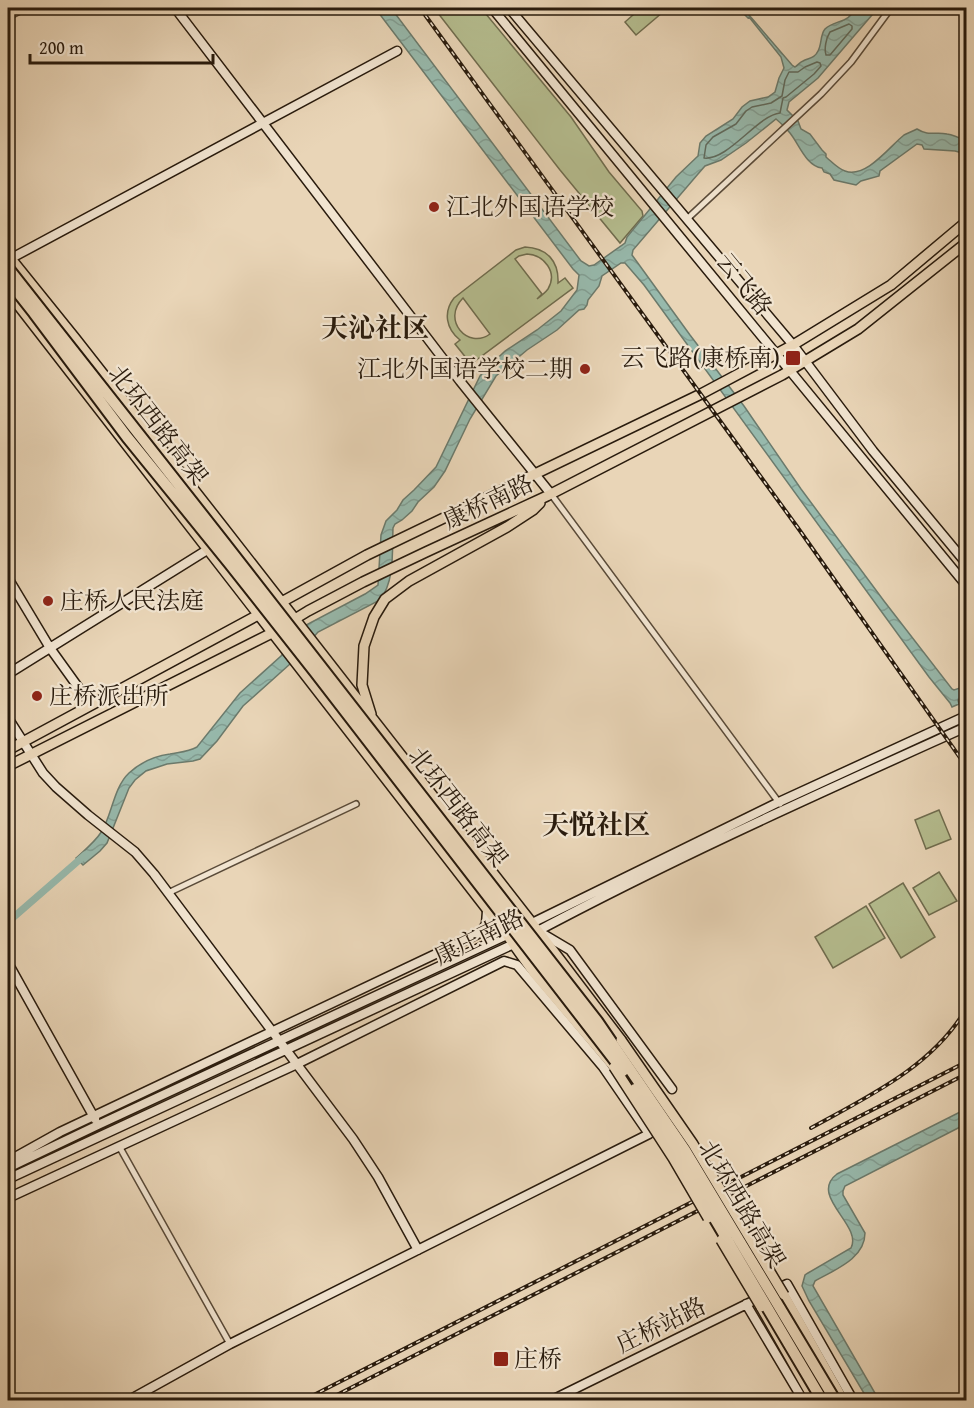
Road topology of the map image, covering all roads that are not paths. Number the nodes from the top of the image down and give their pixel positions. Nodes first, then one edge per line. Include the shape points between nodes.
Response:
1 (26, 8) edge
2 (175, 8) edge
3 (492, 8) edge
4 (509, 8) edge
5 (891, 8) edge
6 (8, 17) edge
7 (397, 51) dead end
8 (263, 123) junction
9 (684, 216) junction
10 (966, 222) edge
11 (966, 243) edge
12 (8, 260) edge
13 (8, 280) edge
14 (8, 292) edge
15 (793, 345) junction
16 (776, 354) junction
17 (805, 360) junction
18 (789, 370) junction
19 (533, 474) junction
20 (549, 495) junction
21 (207, 550) junction
22 (966, 562) edge
23 (8, 578) edge
24 (966, 585) edge
25 (281, 602) junction
26 (258, 615) junction
27 (297, 622) junction
28 (275, 637) junction
29 (50, 648) junction
30 (8, 674) edge
31 (91, 705) junction
32 (966, 716) edge
33 (8, 718) edge
34 (372, 719) junction
35 (966, 727) edge
36 (22, 742) junction
37 (8, 750) edge
38 (31, 755) junction
39 (8, 766) edge
40 (356, 804) dead end
41 (782, 805) junction
42 (168, 893) junction
43 (488, 911) junction
44 (535, 927) junction
45 (507, 935) junction
46 (513, 944) junction
47 (504, 961) junction
48 (8, 963) edge
49 (272, 1031) junction
50 (279, 1041) junction
51 (286, 1050) junction
52 (297, 1064) junction
53 (672, 1089) dead end
54 (96, 1121) junction
55 (119, 1146) junction
56 (8, 1161) edge
57 (8, 1168) edge
58 (8, 1179) edge
59 (8, 1198) edge
60 (418, 1250) junction
61 (746, 1304) junction
62 (230, 1344) junction
63 (129, 1401) edge
64 (552, 1401) edge
65 (803, 1401) edge
66 (814, 1401) edge
67 (822, 1401) edge
68 (835, 1401) edge
69 (843, 1401) edge
70 (853, 1401) edge

1 - 6 street
2 - 8 street
3 - 16 street, 云飞路
4 - 9 street, 云飞路
5 - 9 street via 851,62 807,107
7 - 8 street
8 - 12 street
8 - 19 street
9 - 15 street, 云飞路
10 - 15 main road via 891,285
11 - 17 main road, 康桥南路 via 858,329
12 - 25 main road via 75,338
12 - 68 highway, 北环西路高架, bridge via 597,1022 685,1150
13 - 67 highway, 北环西路高架, bridge via 595,1032 679,1155
14 - 21 main road
15 - 16 main road, 康桥南路
15 - 17 street, 云飞路
16 - 18 street, 云飞路
16 - 19 main road, 康桥南路
17 - 18 main road, 康桥南路
17 - 22 street, 云飞路 via 873,451
18 - 20 main road, 康桥南路
18 - 24 street, 云飞路
19 - 20 street
19 - 25 main road, 康桥南路 via 407,534
20 - 27 main road, 康桥南路 via 363,582
20 - 34 main road via 507,527 409,581 385,599 364,646 362,685
20 - 41 street
21 - 26 main road
21 - 29 street
23 - 29 street
25 - 26 main road, 康桥南路
25 - 27 main road
26 - 28 main road
26 - 31 main road, 康桥南路
27 - 28 main road, 康桥南路
27 - 34 main road
28 - 38 main road, 康桥南路
28 - 43 main road
29 - 30 street
29 - 31 street
31 - 36 main road, 康桥南路
32 - 41 street, 康庄南路
33 - 36 street
34 - 44 main road
35 - 41 street, 康庄南路
36 - 37 main road, 康桥南路
36 - 38 street
38 - 39 main road, 康桥南路
38 - 42 street via 56,788 135,852
40 - 42 street
41 - 44 street, 康庄南路
42 - 49 street
43 - 45 main road
43 - 49 street via 480,933
44 - 45 street, 康庄南路
44 - 46 street, 康庄南路
44 - 53 street via 570,950
44 - 69 main road, bridge via 621,1040 693,1144
45 - 46 main road
45 - 50 street, 康庄南路
46 - 47 street
46 - 51 street, 康庄南路
46 - 66 main road, bridge via 614,1067 673,1158
47 - 52 street
47 - 60 street via 517,964 603,1067 649,1134
48 - 54 street
49 - 50 street
49 - 54 street
50 - 51 street
50 - 54 street, 康庄南路
51 - 52 street
51 - 58 street, 康庄南路
52 - 55 street
52 - 60 street via 366,1158
54 - 56 street via 60,1132
54 - 57 street, 康庄南路
55 - 59 street
55 - 62 street
60 - 62 street
61 - 64 street, 庄桥站路
61 - 65 street
61 - 70 street, 庄桥站路 via 787,1284
62 - 63 street

